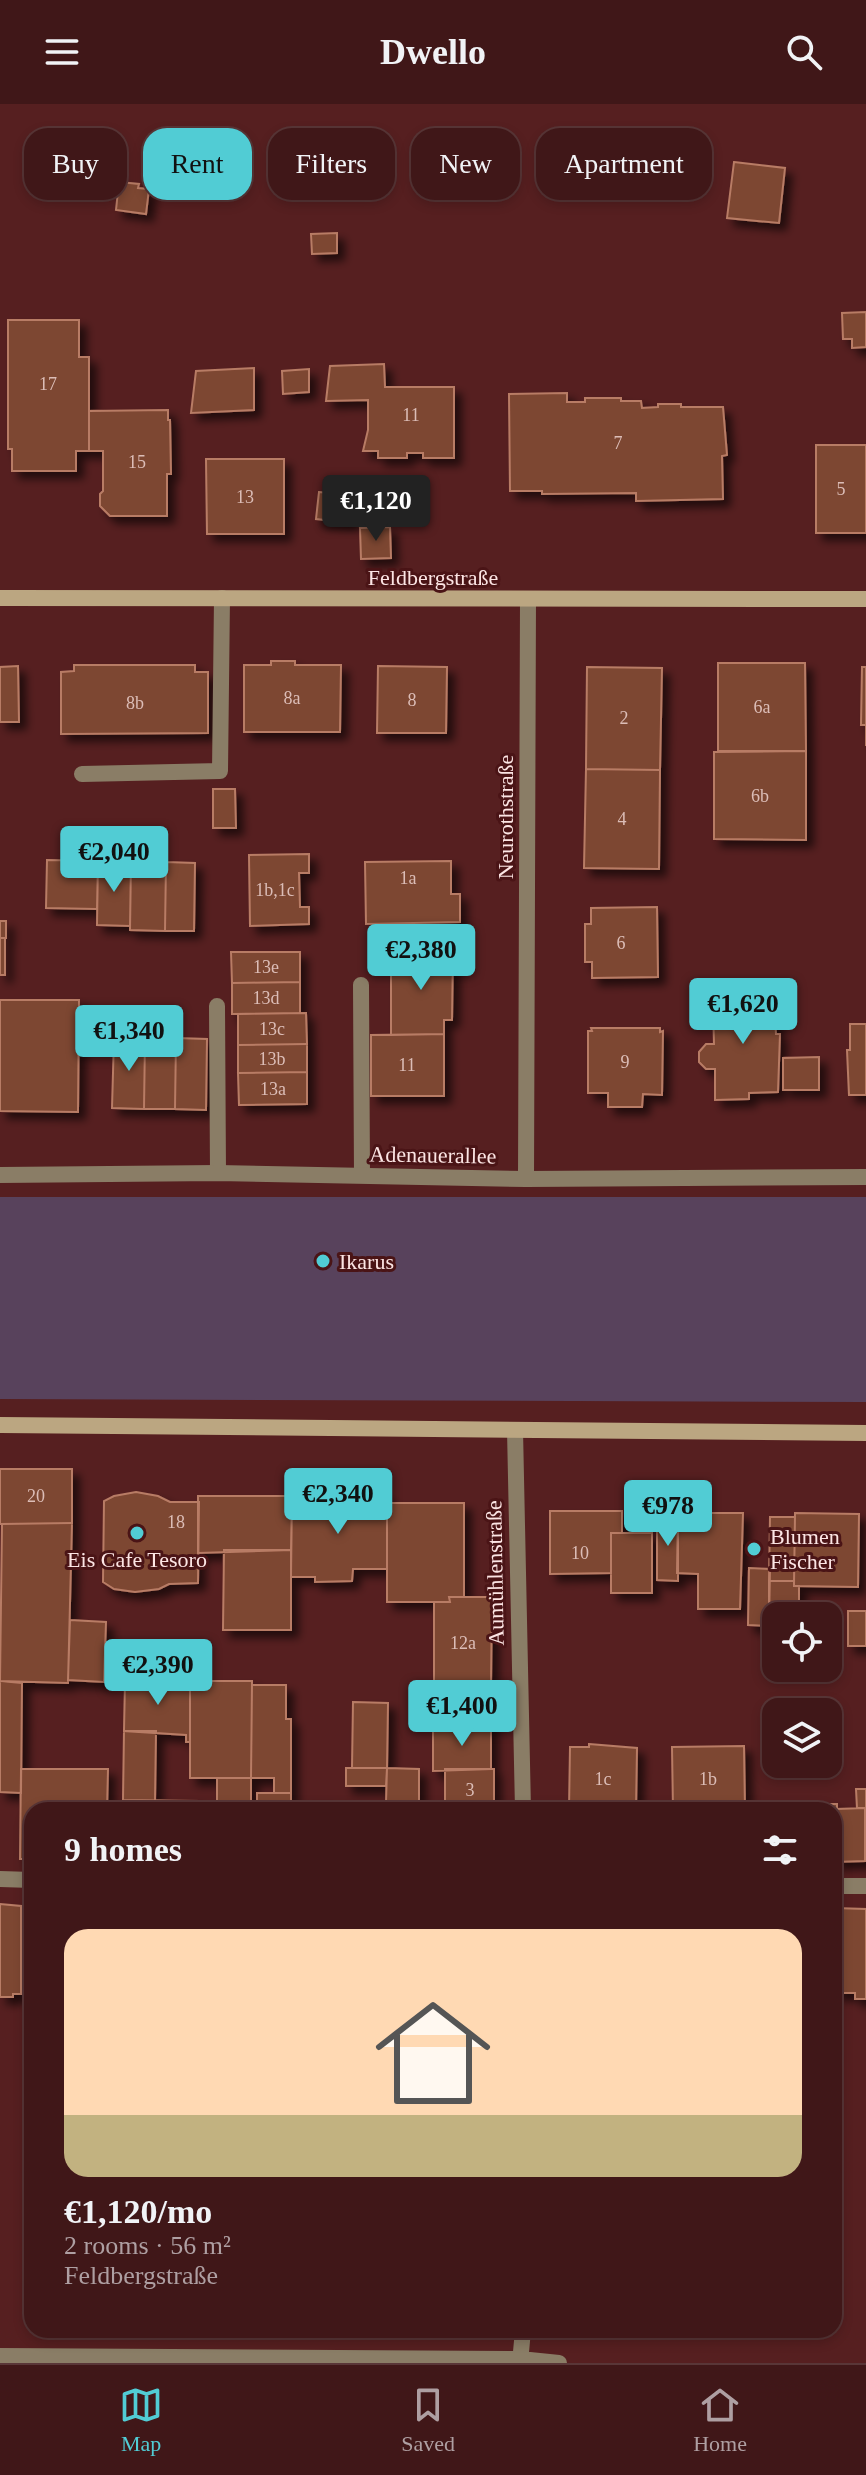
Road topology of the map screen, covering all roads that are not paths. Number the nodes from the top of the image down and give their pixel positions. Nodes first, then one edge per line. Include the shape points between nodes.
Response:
1 (0, 598) edge
2 (222, 598) junction
3 (528, 599) junction
4 (866, 599) edge
5 (82, 774) dead end
6 (361, 985) dead end
7 (217, 1006) dead end
8 (218, 1173) junction
9 (0, 1175) edge
10 (362, 1175) junction
11 (866, 1177) edge
12 (526, 1179) junction
13 (0, 1425) edge
14 (515, 1430) junction
15 (866, 1433) edge
16 (523, 1802) edge
17 (0, 1879) edge
18 (24, 1880) edge
19 (842, 1886) edge
20 (866, 1886) edge
21 (522, 2338) edge
22 (0, 2356) edge
23 (124, 2360) edge
24 (520, 2361) edge
25 (559, 2363) edge

1 - 2 street, Feldbergstraße
2 - 3 street, Feldbergstraße
2 - 5 street via 220,771
3 - 4 street, Feldbergstraße
3 - 12 street, Neurothstraße
6 - 10 street
7 - 8 street
8 - 9 street, Adenauerallee
8 - 10 street, Adenauerallee
10 - 12 street, Adenauerallee
11 - 12 street, Adenauerallee
13 - 14 street
14 - 15 street
14 - 16 street, Aumühlenstraße
17 - 18 street
19 - 20 street
21 - 24 street
22 - 23 street
23 - 24 street
24 - 25 street

